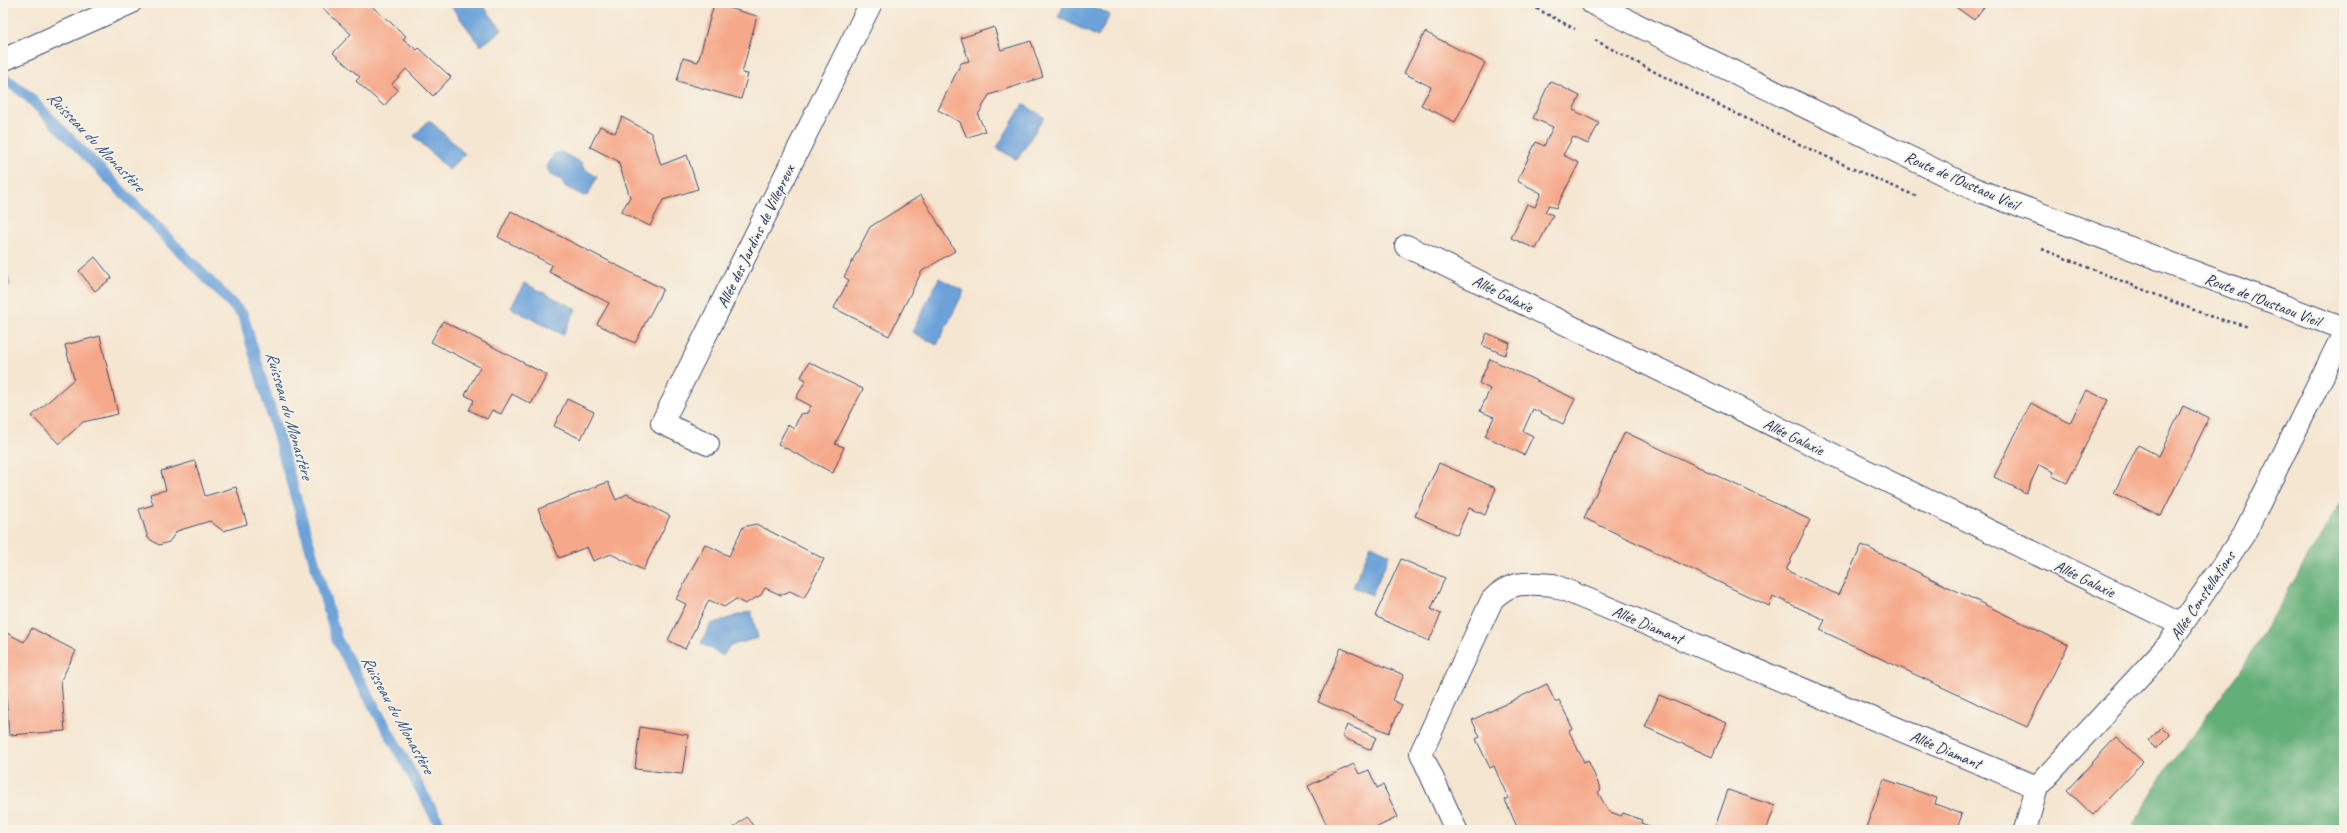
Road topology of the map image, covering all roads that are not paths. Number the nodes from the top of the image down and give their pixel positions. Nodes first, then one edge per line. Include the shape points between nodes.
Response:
1 (130, 3) edge
2 (871, 3) edge
3 (1592, 3) edge
4 (3, 60) edge
5 (1406, 246) dead end
6 (2344, 329) edge
7 (2344, 333) edge
8 (708, 444) dead end
9 (2182, 625) junction
10 (2037, 787) junction
11 (1456, 830) edge
12 (2025, 830) edge

1 - 4 street
2 - 8 street, Allée des Jardins de Villepreux via 662,423
3 - 6 street, Route de l'Oustaou Vieil via 1972,188
5 - 9 street, Allée Galaxie
7 - 9 street, Allée Constellations via 2244,534
9 - 10 street, Allée Constellations via 2168,645
10 - 11 street, Allée Diamant via 1553,585 1526,583 1502,589 1492,600 1421,753
10 - 12 street, Allée Constellations

